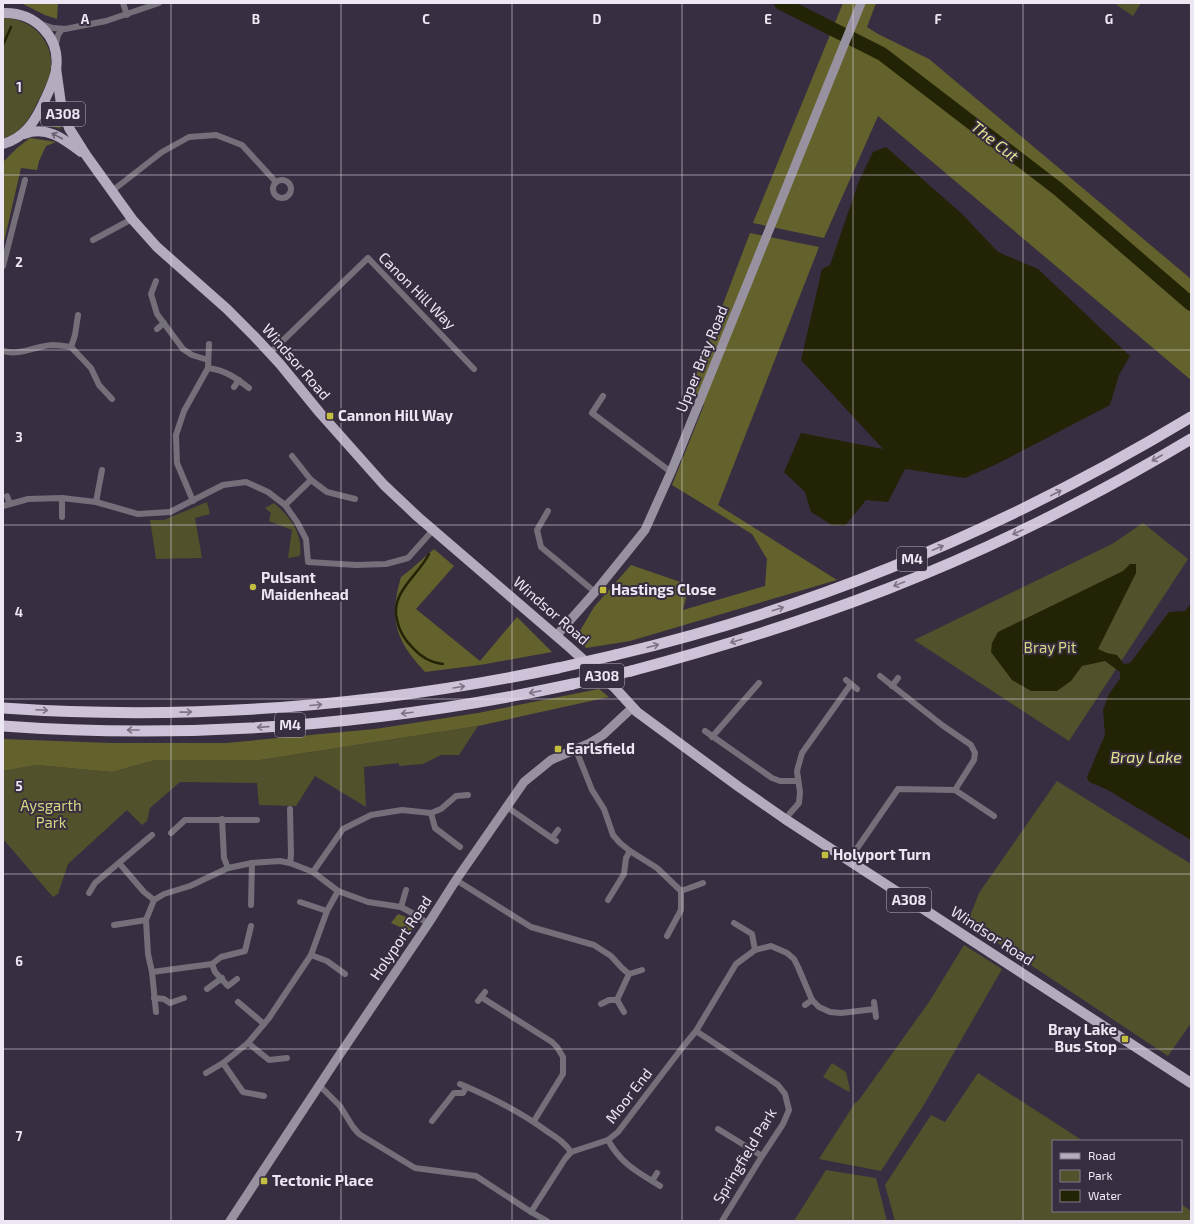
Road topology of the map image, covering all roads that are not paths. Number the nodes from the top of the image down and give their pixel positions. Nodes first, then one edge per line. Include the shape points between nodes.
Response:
1 (123, 3) edge
2 (159, 3) edge
3 (3, 5) edge
4 (860, 7) edge
5 (3, 13) edge
6 (127, 14) junction
7 (29, 18) junction
8 (62, 29) junction
9 (55, 52) junction
10 (56, 68) junction
11 (24, 134) junction
12 (8, 143) edge
13 (3, 152) edge
14 (86, 155) junction
15 (25, 180) dead end
16 (276, 182) dead end
17 (112, 192) junction
18 (132, 218) junction
19 (93, 240) dead end
20 (3, 266) edge
21 (156, 281) dead end
22 (78, 315) dead end
23 (164, 324) junction
24 (157, 329) dead end
25 (209, 344) dead end
26 (71, 347) junction
27 (3, 351) edge
28 (270, 353) junction
29 (208, 360) junction
30 (208, 368) junction
31 (474, 369) dead end
32 (239, 380) junction
33 (99, 385) junction
34 (234, 387) dead end
35 (249, 388) dead end
36 (95, 390) dead end
37 (603, 396) dead end
38 (112, 399) dead end
39 (1191, 417) edge
40 (1191, 438) edge
41 (292, 456) dead end
42 (102, 470) dead end
43 (671, 472) junction
44 (311, 480) junction
45 (7, 496) dead end
46 (62, 498) junction
47 (355, 499) dead end
48 (193, 501) junction
49 (96, 502) junction
50 (6, 505) edge
51 (285, 505) junction
52 (548, 511) dead end
53 (62, 517) dead end
54 (433, 530) junction
55 (595, 592) junction
56 (557, 635) junction
57 (880, 676) dead end
58 (898, 678) dead end
59 (759, 683) dead end
60 (746, 686) dead end
61 (892, 686) junction
62 (857, 689) dead end
63 (752, 691) junction
64 (3, 708) edge
65 (632, 708) junction
66 (3, 726) edge
67 (705, 731) dead end
68 (712, 737) junction
69 (576, 750) junction
70 (798, 780) junction
71 (955, 790) junction
72 (468, 795) dead end
73 (507, 807) junction
74 (290, 809) dead end
75 (431, 813) junction
76 (994, 816) dead end
77 (222, 819) junction
78 (785, 819) junction
79 (257, 820) dead end
80 (558, 830) dead end
81 (171, 833) dead end
82 (152, 835) dead end
83 (460, 847) dead end
84 (630, 851) junction
85 (848, 860) junction
86 (119, 863) junction
87 (252, 863) junction
88 (290, 863) junction
89 (228, 868) junction
90 (313, 872) junction
91 (456, 880) junction
92 (703, 883) dead end
93 (406, 890) dead end
94 (338, 891) junction
95 (682, 891) junction
96 (89, 893) dead end
97 (154, 900) junction
98 (608, 900) dead end
99 (300, 902) dead end
100 (251, 905) dead end
101 (401, 907) junction
102 (327, 911) junction
103 (146, 920) junction
104 (734, 923) dead end
105 (428, 924) junction
106 (114, 925) dead end
107 (251, 926) dead end
108 (667, 936) dead end
109 (755, 950) junction
110 (311, 955) junction
111 (212, 964) junction
112 (642, 970) dead end
113 (152, 972) junction
114 (345, 974) dead end
115 (629, 974) junction
116 (222, 978) junction
117 (238, 979) dead end
118 (207, 989) dead end
119 (482, 997) dead end
120 (154, 998) junction
121 (184, 998) dead end
122 (617, 1000) junction
123 (812, 1000) junction
124 (238, 1002) dead end
125 (874, 1002) dead end
126 (601, 1004) dead end
127 (805, 1005) dead end
128 (875, 1009) junction
129 (156, 1012) dead end
130 (624, 1012) dead end
131 (699, 1012) dead end
132 (706, 1015) junction
133 (876, 1017) dead end
134 (264, 1024) junction
135 (696, 1031) junction
136 (248, 1043) junction
137 (287, 1058) dead end
138 (223, 1063) junction
139 (206, 1073) dead end
140 (1191, 1083) edge
141 (460, 1084) dead end
142 (320, 1086) junction
143 (466, 1087) junction
144 (264, 1096) dead end
145 (432, 1121) dead end
146 (534, 1121) junction
147 (718, 1129) dead end
148 (608, 1140) junction
149 (572, 1152) junction
150 (762, 1156) junction
151 (657, 1173) dead end
152 (652, 1181) junction
153 (660, 1186) dead end
154 (531, 1212) junction
155 (230, 1221) edge
156 (547, 1221) edge
157 (722, 1221) edge

1 - 6 street
2 - 6 street
3 - 7 main road
4 - 43 main road, Upper Bray Road
5 - 7 main road
6 - 8 street via 102,22
7 - 8 street via 48,27
7 - 9 main road via 42,27 50,38
8 - 9 street
9 - 10 main road, Windsor Road
10 - 11 main road via 37,116
10 - 14 main road, Windsor Road / A308 via 63,113
11 - 12 main road
14 -> 11 main road, Windsor Road / A308 via 51,133 33,131
12 - 13 main road
14 - 17 main road, Windsor Road / A308
15 - 20 street
16 - 17 street via 242,145 216,135 209,135 189,137 162,152
17 - 18 main road, Windsor Road / A308
18 - 19 street
18 - 28 main road, Windsor Road / A308 via 157,246 236,318
21 - 23 street via 150,294 157,314
22 - 26 street
23 - 24 street
23 - 29 street via 183,349
25 - 29 street
26 - 27 street via 52,345 22,353
26 - 33 street via 91,368
28 - 31 street, Canon Hill Way via 368,258
28 - 54 main road, Windsor Road / A308 via 384,485
29 - 30 street
30 - 32 street via 220,370
30 - 48 street via 184,411 176,435 176,463
32 - 34 street
32 - 35 street
33 - 36 street
33 - 38 street
37 - 43 street via 592,413
64 -> 39 highway, M4, bridge via 149,713 290,707 415,694 615,655 750,618 906,562 1042,500 1119,460
40 -> 66 highway, M4, bridge via 1044,519 917,576 768,631 632,670 531,693 442,708 286,725 145,730
41 - 44 street
42 - 49 street
43 - 55 main road, Upper Bray Road via 645,530
44 - 47 street via 327,492
44 - 51 street
45 - 50 street
46 - 49 street
46 - 50 street via 28,500
46 - 53 street
48 - 49 street via 170,512 138,514
48 - 51 street via 223,485 246,482 268,492
51 - 54 street via 306,539 308,562 386,564 408,558
52 - 55 street via 537,530 541,547
54 - 56 main road, Windsor Road / A308
55 - 56 main road, Upper Bray Road
56 - 65 main road, Windsor Road / A308 via 615,688
57 - 61 street
58 - 61 street
59 - 63 street
60 - 63 street
61 - 71 street via 971,745 975,753 974,760
62 - 70 street via 848,682 802,753 797,771
63 - 68 street
65 - 69 main road, Holyport Road via 603,735
65 - 78 main road, Windsor Road / A308
67 - 68 street
68 - 70 street via 772,778 780,781
69 - 73 main road, Holyport Road via 551,760 524,782
69 - 84 street via 592,790 604,809 613,835
70 - 78 street via 799,803
71 - 76 street
71 - 85 street via 898,789
72 - 75 street via 456,796 441,809
73 - 80 street via 554,840
73 - 91 main road, Holyport Road
74 - 88 street
75 - 83 street via 435,828
75 - 90 street via 402,810 371,814 343,829
77 - 79 street
77 - 81 street via 185,820
77 - 89 street via 224,858
78 - 85 main road, Windsor Road / A308
82 - 86 street
84 - 95 street via 657,868
84 - 98 street via 626,858 624,874
85 - 140 main road, Windsor Road / A308
86 - 96 street via 95,883
86 - 97 street
87 - 88 street
87 - 89 street
87 - 100 street
88 - 90 street
89 - 97 street
90 - 94 street
91 - 105 main road, Holyport Road
91 - 115 street via 532,926 594,945 611,956
92 - 95 street
93 - 101 street
94 - 101 street via 368,902
94 - 102 street
95 - 108 street via 681,910
97 - 103 street
99 - 102 street
101 - 105 street
102 - 110 street
103 - 106 street
103 - 113 street
104 - 109 street via 752,934
105 - 142 main road, Holyport Road
107 - 111 street via 245,951 221,957
109 - 123 street, Moor End via 771,946 794,959
109 - 132 street, Moor End via 736,964
110 - 114 street via 327,961
110 - 134 street
111 - 113 street
111 - 116 street via 215,972
112 - 115 street
113 - 120 street
115 - 122 street
116 - 117 street via 228,986
116 - 118 street
119 - 146 street via 552,1042 563,1057 563,1074
120 - 121 street via 164,999 170,1003
120 - 129 street
122 - 126 street
122 - 130 street
123 - 127 street
123 - 128 street via 830,1012
124 - 134 street
125 - 128 street
128 - 133 street
131 - 132 street
132 - 135 street, Moor End
134 - 136 street
135 - 148 street, Moor End via 618,1132
135 - 150 street, Springfield Park via 778,1085 785,1094 788,1110 783,1124
136 - 137 street via 269,1060
136 - 138 street
138 - 139 street
138 - 144 street via 243,1092
141 - 143 street
142 - 154 street via 340,1106 359,1134 415,1168 476,1176
142 - 155 main road, Holyport Road
143 - 145 street via 463,1092 454,1093
143 - 146 street via 500,1101
146 - 149 street via 567,1145
147 - 150 street
148 - 149 street, Moor End
148 - 152 street via 614,1152 624,1162
149 - 154 street
150 - 157 street, Springfield Park
151 - 152 street
152 - 153 street
154 - 156 street

